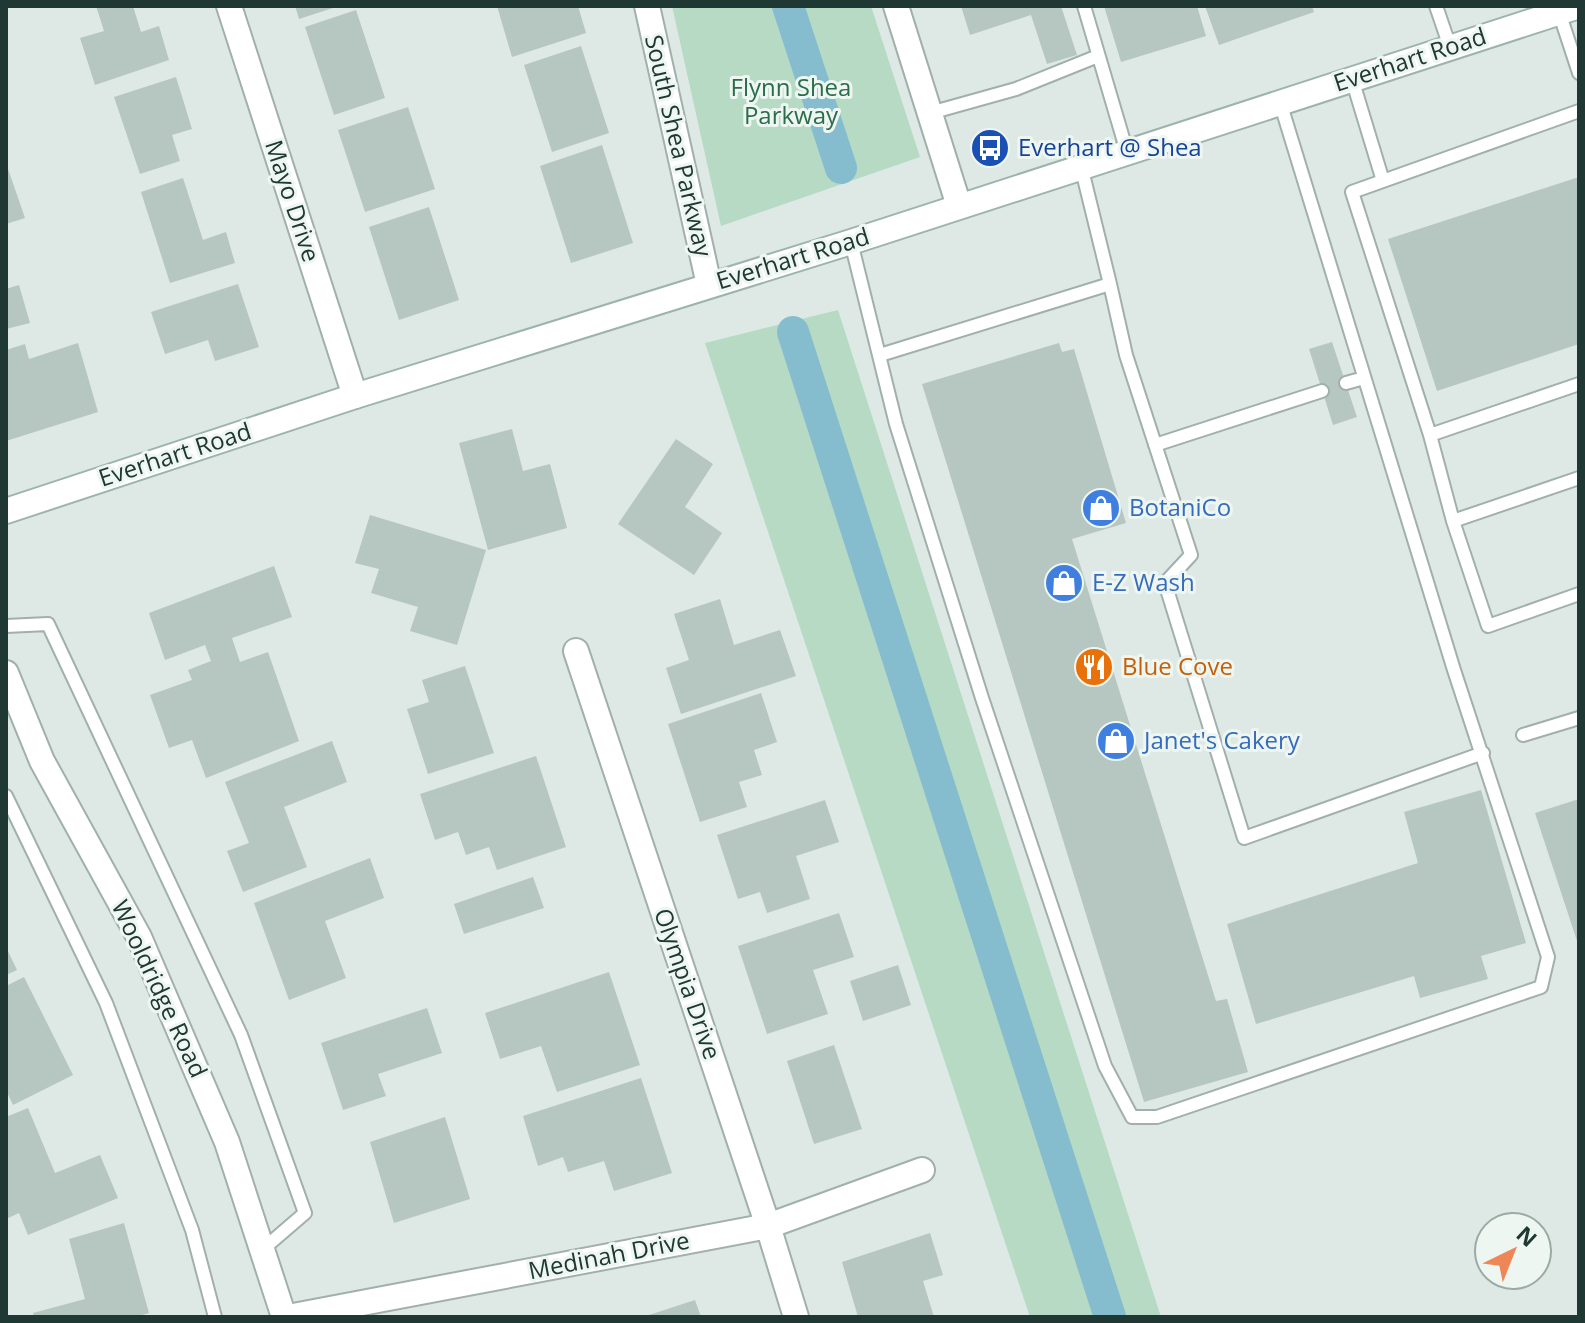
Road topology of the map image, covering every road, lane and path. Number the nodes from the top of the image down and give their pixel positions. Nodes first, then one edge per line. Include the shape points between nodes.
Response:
1 (229, 6) edge
2 (647, 6) edge
3 (896, 6) edge
4 (1084, 6) edge
5 (1436, 6) edge
6 (1569, 9) edge
7 (1450, 47) junction
8 (1098, 56) junction
9 (1579, 73) edge
10 (1352, 79) junction
11 (1280, 102) junction
12 (1579, 111) edge
13 (930, 113) junction
14 (1127, 152) junction
15 (1081, 166) junction
16 (1383, 181) junction
17 (959, 206) junction
18 (851, 242) junction
19 (1110, 284) junction
20 (709, 285) junction
21 (880, 355) junction
22 (1364, 378) junction
23 (1346, 383) dead end
24 (1579, 384) edge
25 (1322, 391) dead end
26 (355, 396) junction
27 (1430, 435) junction
28 (1155, 445) junction
29 (1579, 478) edge
30 (6, 511) edge
31 (1453, 521) junction
32 (1579, 594) edge
33 (6, 626) edge
34 (576, 651) dead end
35 (6, 673) edge
36 (1579, 718) edge
37 (1523, 735) dead end
38 (1483, 753) junction
39 (6, 796) edge
40 (922, 1170) dead end
41 (768, 1226) junction
42 (262, 1250) junction
43 (215, 1317) edge
44 (286, 1317) edge
45 (796, 1317) edge

1 - 26 street, Mayo Drive
2 - 20 street, South Shea Parkway
3 - 13 street
4 - 8 lane
5 - 7 lane
6 - 7 street, Everhart Road
6 - 9 lane
7 - 10 street, Everhart Road
8 - 13 lane via 1016,89
8 - 14 lane
10 - 11 street, Everhart Road
10 - 16 lane
11 - 14 street, Everhart Road
11 - 22 lane
12 - 16 lane
13 - 17 street
14 - 15 street, Everhart Road
15 - 17 street, Everhart Road
15 - 19 lane
16 - 27 lane via 1352,192
17 - 18 street, Everhart Road
18 - 20 street, Everhart Road
18 - 21 lane
19 - 21 lane
19 - 28 lane
20 - 26 street, Everhart Road
21 - 38 lane via 896,424 992,727 1105,1066 1132,1117 1157,1117 1541,987 1548,957
22 - 23 lane
22 - 38 lane
24 - 27 lane
25 - 28 lane
26 - 30 street, Everhart Road
27 - 31 lane
28 - 38 lane via 1191,555 1165,583 1244,838
29 - 31 lane
31 - 32 lane via 1488,626
33 - 42 lane via 48,624 241,1035 305,1213
34 - 41 street, Olympia Drive
35 - 42 street, Wooldridge Road via 42,761 139,937 227,1142
36 - 37 lane
39 - 43 lane via 106,1003 192,1230
40 - 41 street, Medinah Drive
41 - 44 street, Medinah Drive
41 - 45 street, Olympia Drive
42 - 44 street, Wooldridge Road

